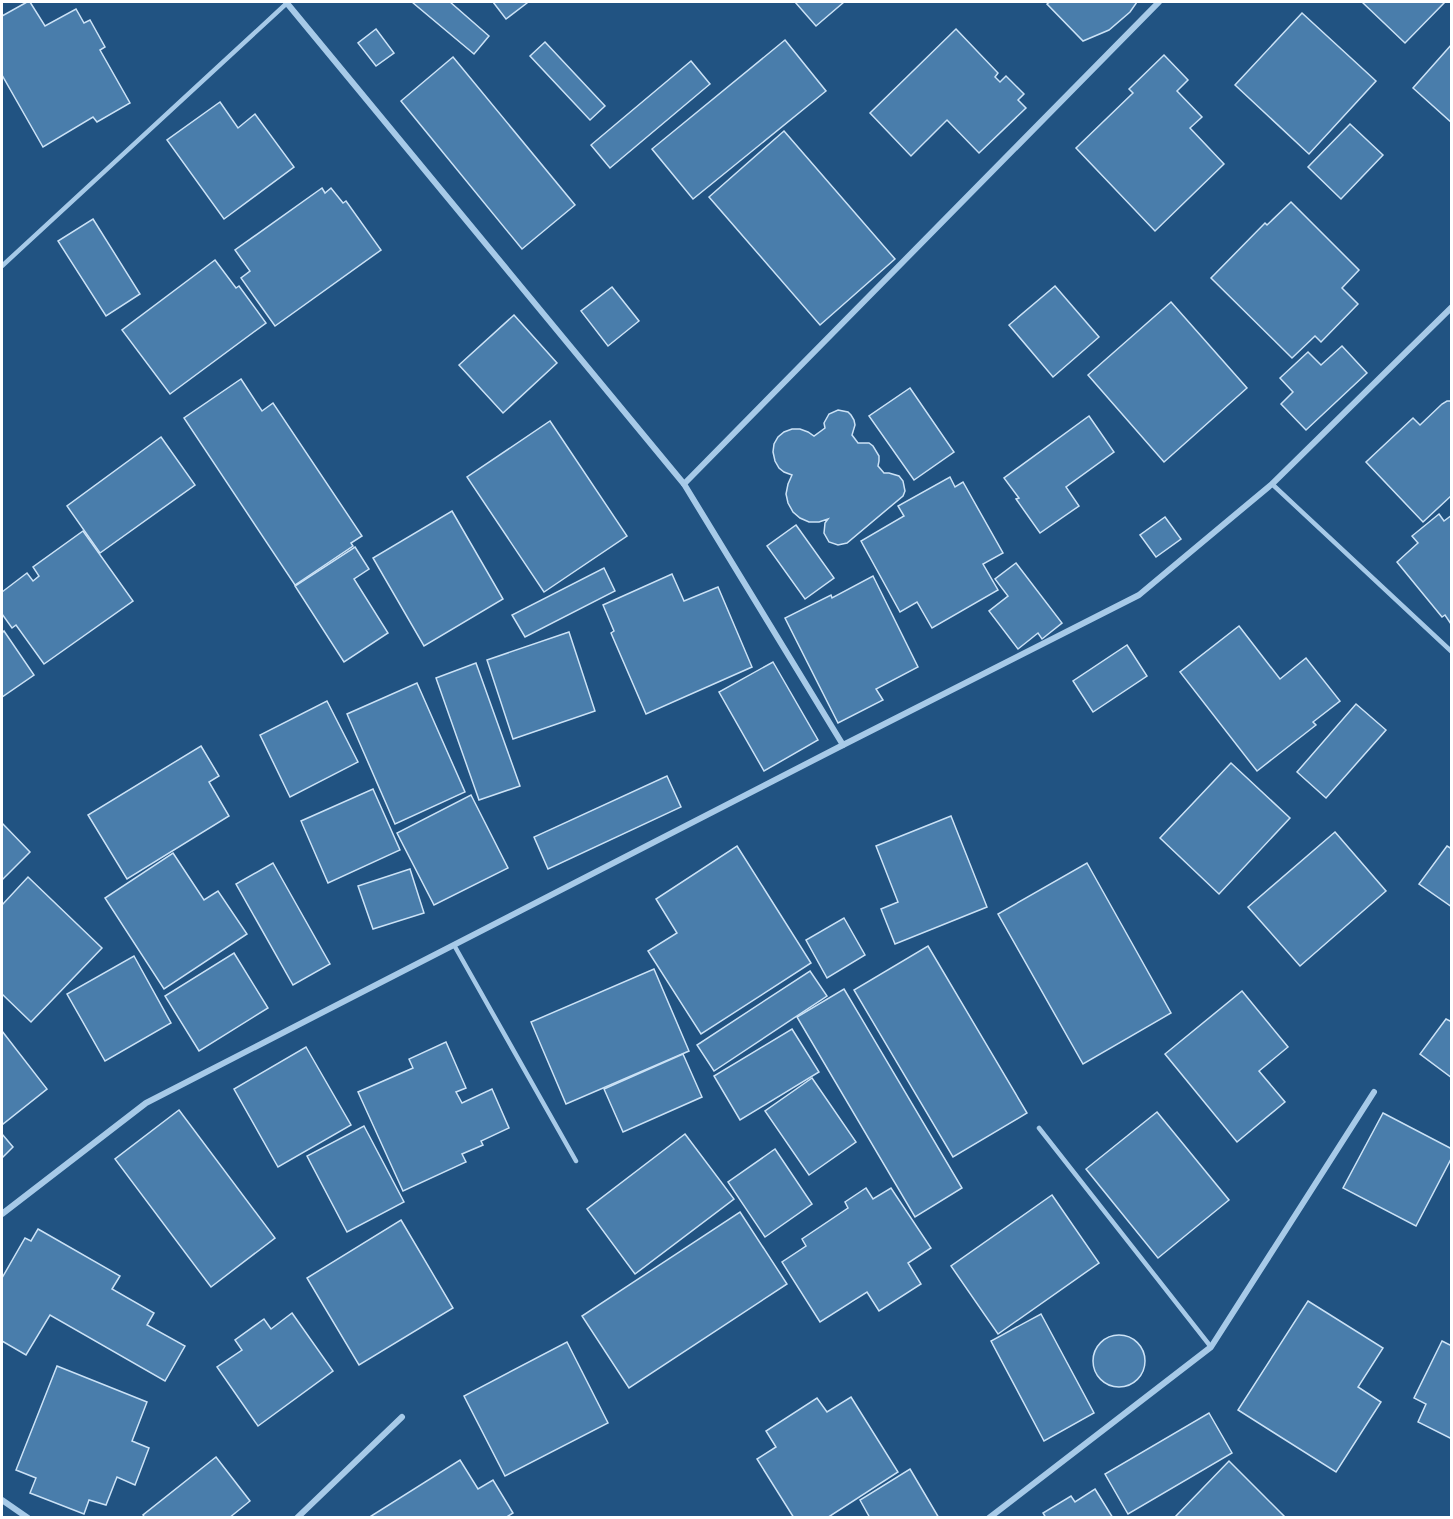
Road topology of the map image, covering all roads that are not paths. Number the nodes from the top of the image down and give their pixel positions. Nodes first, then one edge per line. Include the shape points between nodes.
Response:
1 (287, 2) edge
2 (1158, 2) edge
3 (2, 266) edge
4 (1452, 307) edge
5 (684, 484) junction
6 (1272, 484) junction
7 (1452, 652) edge
8 (843, 745) junction
9 (454, 945) junction
10 (1374, 1092) dead end
11 (1039, 1128) dead end
12 (576, 1161) dead end
13 (2, 1214) edge
14 (1211, 1347) junction
15 (402, 1417) dead end
16 (2, 1500) edge
17 (28, 1518) edge
18 (297, 1518) edge
19 (989, 1518) edge

1 - 3 lane
1 - 5 street
2 - 5 street
4 - 6 street
5 - 8 street
6 - 7 lane
6 - 8 street via 1139,595
8 - 9 street
9 - 12 lane
9 - 13 street via 147,1102
10 - 14 street
11 - 14 lane
14 - 19 street
15 - 18 street
16 - 17 street

